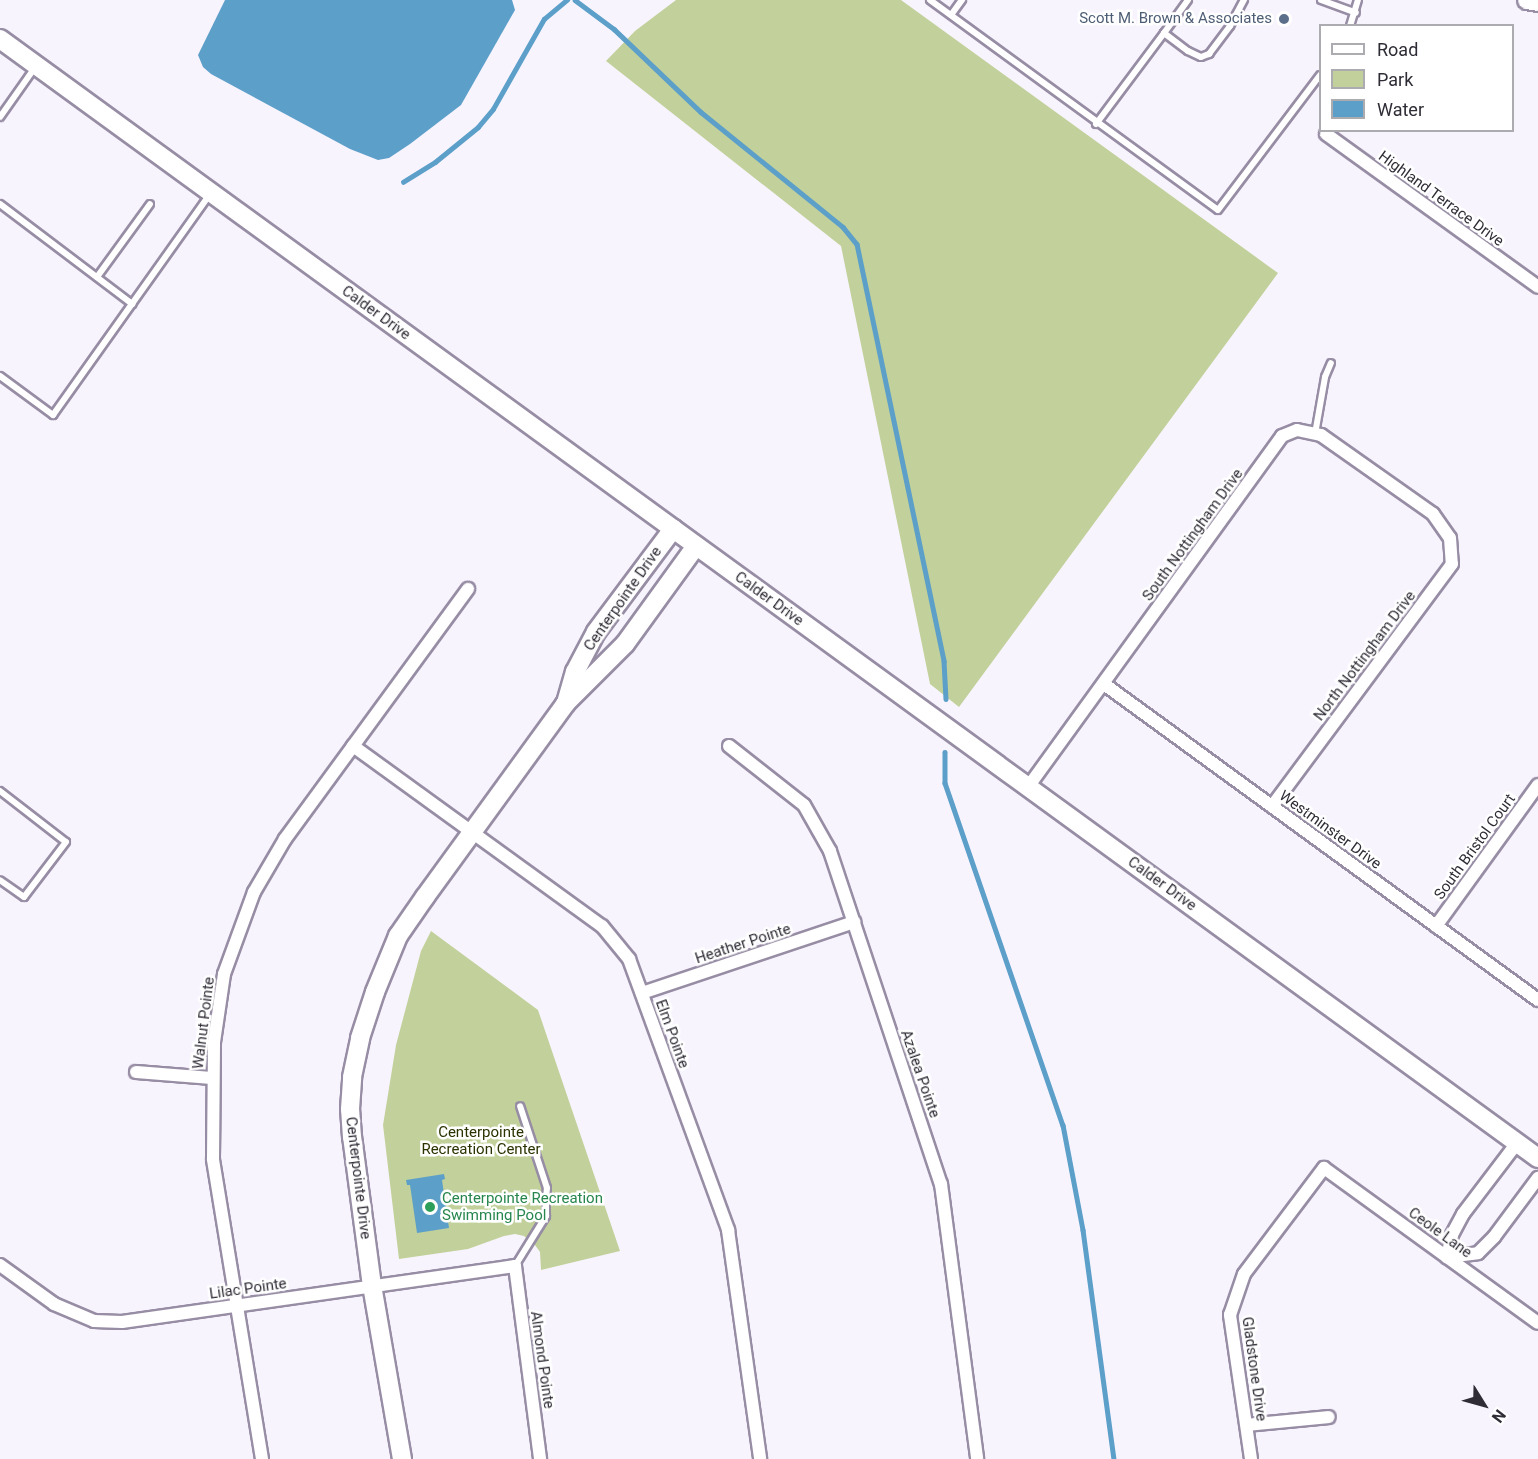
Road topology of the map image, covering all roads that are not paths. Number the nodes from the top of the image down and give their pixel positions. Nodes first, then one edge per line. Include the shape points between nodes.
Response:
1 (930, 0) edge
2 (962, 0) edge
3 (1188, 0) edge
4 (1244, 0) edge
5 (1321, 0) edge
6 (1358, 0) edge
7 (1527, 0) edge
8 (1538, 2) edge
9 (1356, 13) junction
10 (951, 15) junction
11 (1351, 24) edge
12 (1164, 33) junction
13 (0, 39) edge
14 (37, 65) junction
15 (1319, 76) edge
16 (0, 117) edge
17 (1096, 124) junction
18 (1326, 134) dead end
19 (211, 193) junction
20 (0, 204) edge
21 (150, 204) dead end
22 (97, 277) junction
23 (1538, 288) edge
24 (132, 304) junction
25 (1331, 363) dead end
26 (0, 376) edge
27 (1318, 435) junction
28 (673, 529) junction
29 (696, 546) junction
30 (468, 589) dead end
31 (1104, 684) junction
32 (565, 704) junction
33 (353, 746) junction
34 (729, 746) dead end
35 (1538, 785) edge
36 (1028, 787) junction
37 (0, 791) edge
38 (1272, 806) junction
39 (471, 831) junction
40 (0, 880) edge
41 (854, 922) junction
42 (1436, 926) junction
43 (642, 993) junction
44 (1538, 1000) edge
45 (136, 1072) dead end
46 (212, 1078) junction
47 (520, 1106) dead end
48 (1517, 1143) junction
49 (1538, 1158) edge
50 (1324, 1168) joint
51 (1538, 1178) edge
52 (1447, 1257) junction
53 (0, 1265) edge
54 (515, 1266) junction
55 (372, 1286) junction
56 (237, 1305) junction
57 (1538, 1323) edge
58 (1329, 1417) dead end
59 (1247, 1425) junction
60 (262, 1459) edge
61 (402, 1459) edge
62 (540, 1459) edge
63 (760, 1459) edge
64 (977, 1459) edge
65 (1251, 1459) edge

1 - 10 lane
2 - 10 lane
3 - 12 lane
4 - 12 lane via 1230,26 1205,57 1197,57
5 - 9 lane
6 - 9 lane
7 - 8 street
9 - 11 lane
10 - 17 lane
12 - 17 lane
13 - 14 street, Calder Drive
14 - 16 lane
14 - 19 street, Calder Drive
15 - 17 lane via 1218,210
18 - 23 street, Highland Terrace Drive
19 - 24 lane
19 - 28 street, Calder Drive
20 - 22 lane
21 - 22 lane
22 - 24 lane
24 - 26 lane via 52,415
25 - 27 lane via 1325,377
27 - 31 street, South Nottingham Drive via 1297,430 1282,436
27 - 38 street, North Nottingham Drive via 1436,518 1450,538 1452,564
28 - 29 street, Calder Drive
28 - 32 street, Centerpointe Drive via 596,632
29 - 32 street, Centerpointe Drive via 625,644
29 - 36 street, Calder Drive
30 - 33 street, Walnut Pointe
31 - 36 street, South Nottingham Drive
31 - 38 street, Westminster Drive
32 - 39 street, Centerpointe Drive
33 - 39 street, Elm Pointe
33 - 46 street, Walnut Pointe via 285,839 254,892 224,974
34 - 41 street, Azalea Pointe via 804,805 830,850
35 - 42 street, South Bristol Court
36 - 48 street, Calder Drive
37 - 40 lane via 66,842 24,897
38 - 42 street, Westminster Drive
39 - 43 street, Elm Pointe via 602,926 629,959
39 - 55 street, Centerpointe Drive via 398,936 360,1038 350,1109
41 - 43 street, Heather Pointe
41 - 64 street, Azalea Pointe via 941,1184
42 - 44 street, Westminster Drive
43 - 63 street, Elm Pointe via 728,1230
45 - 46 street
46 - 56 street, Walnut Pointe via 213,1159
47 - 54 lane via 547,1188 546,1216
48 - 49 street, Calder Drive
48 - 52 street via 1463,1214
50 - 52 street, Ceole Lane
50 - 59 street, Gladstone Drive via 1244,1274 1230,1315
51 - 52 street via 1478,1253
52 - 57 street, Ceole Lane
53 - 56 street, Lilac Pointe via 54,1304 94,1321 123,1322
54 - 55 street, Lilac Pointe
54 - 62 street, Almond Pointe
55 - 56 street, Lilac Pointe
55 - 61 street, Centerpointe Drive
56 - 60 street, Walnut Pointe
58 - 59 street
59 - 65 street, Gladstone Drive

